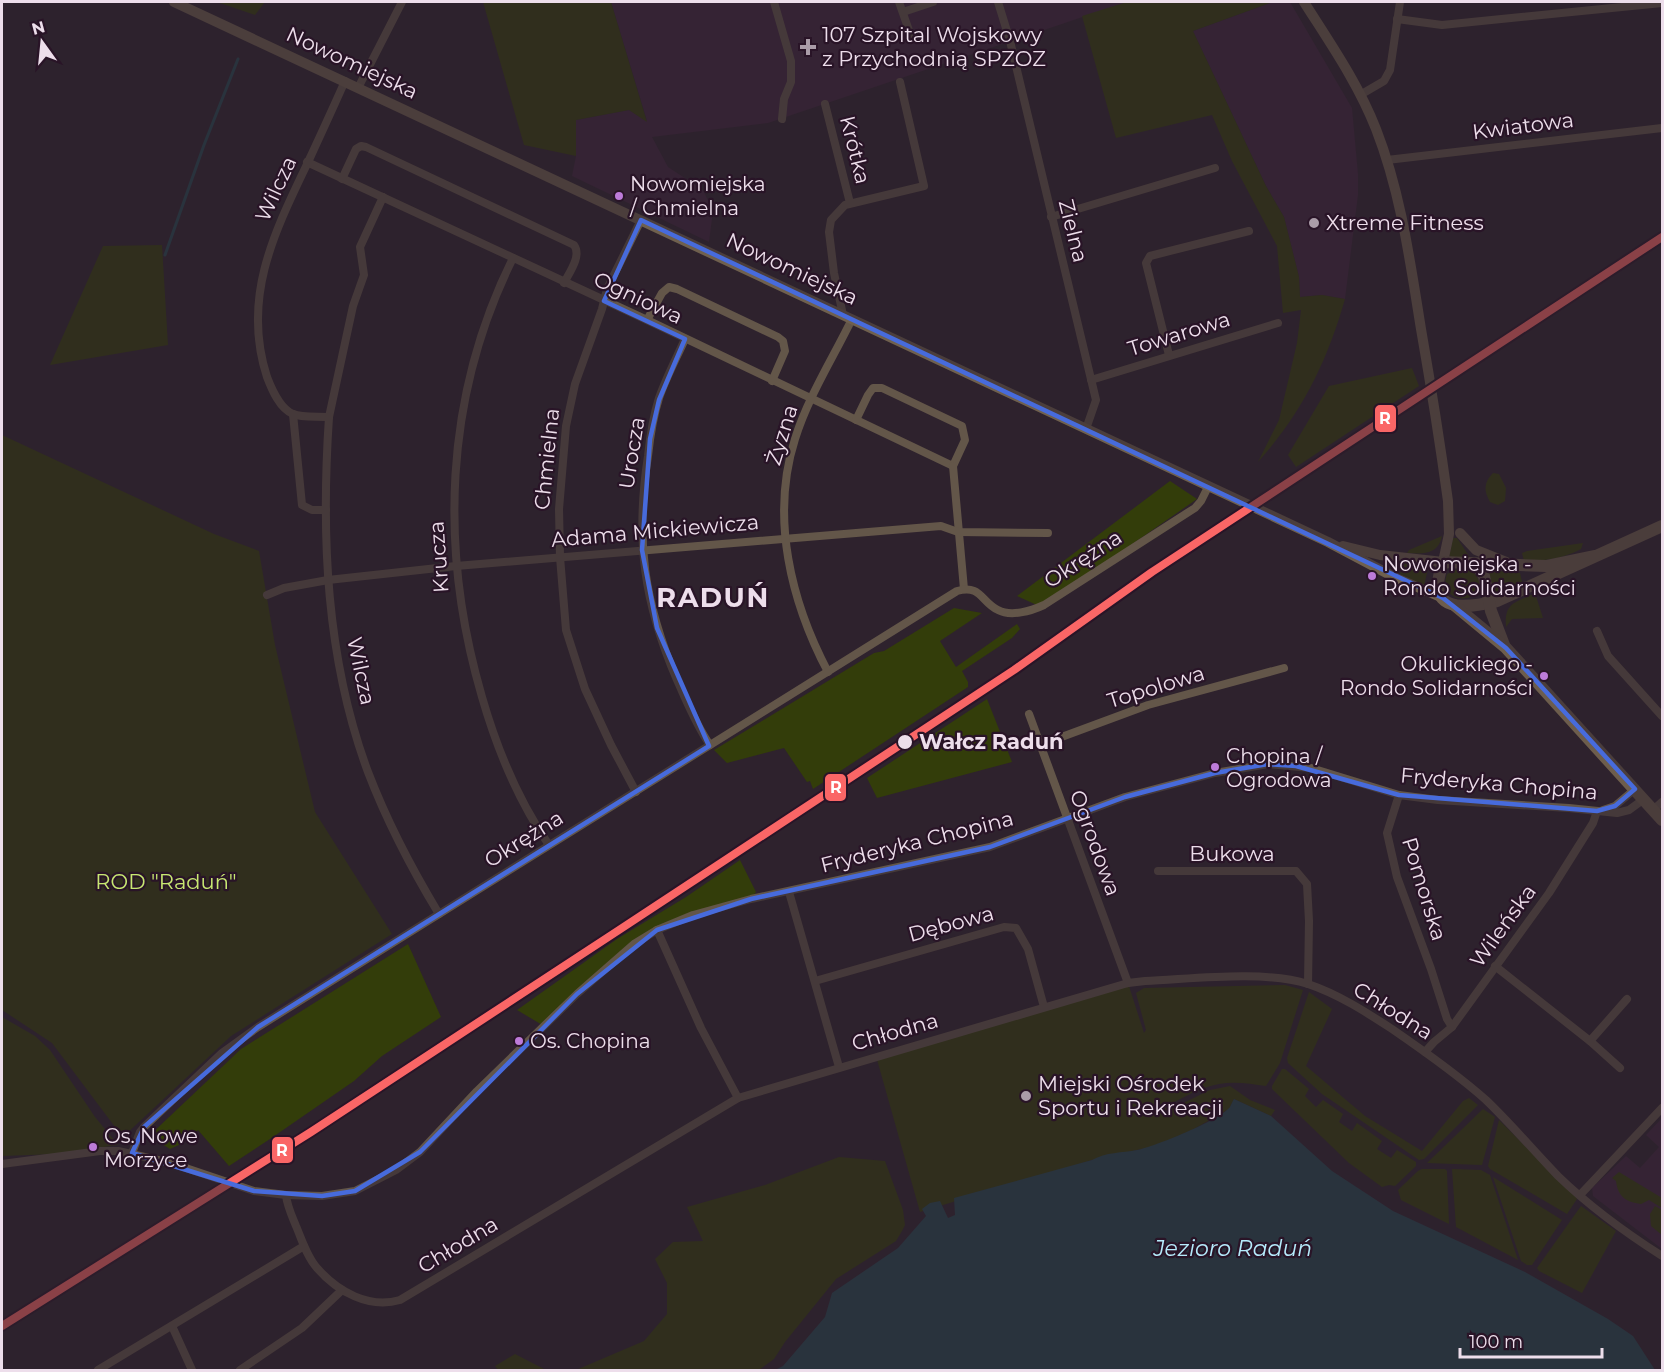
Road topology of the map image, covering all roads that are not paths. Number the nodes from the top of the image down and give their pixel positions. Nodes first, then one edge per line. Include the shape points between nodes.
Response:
1 (174, 2) edge
2 (402, 2) edge
3 (774, 2) edge
4 (899, 2) edge
5 (933, 2) edge
6 (998, 2) edge
7 (1304, 2) edge
8 (1400, 2) edge
9 (1657, 3) edge
10 (903, 12) junction
11 (1396, 19) junction
12 (912, 39) dead end
13 (345, 81) junction
14 (900, 82) dead end
15 (358, 88) junction
16 (1360, 95) junction
17 (825, 104) dead end
18 (782, 119) dead end
19 (1662, 128) edge
20 (1387, 160) junction
21 (308, 162) junction
22 (1215, 168) dead end
23 (342, 179) junction
24 (383, 197) junction
25 (850, 203) junction
26 (1051, 217) junction
27 (641, 220) junction
28 (1249, 231) dead end
29 (513, 258) junction
30 (564, 284) junction
31 (604, 301) junction
32 (847, 317) junction
33 (647, 320) junction
34 (1278, 323) dead end
35 (685, 339) junction
36 (1169, 355) junction
37 (1091, 380) junction
38 (772, 381) junction
39 (812, 399) junction
40 (293, 414) junction
41 (329, 417) junction
42 (856, 420) junction
43 (1086, 429) junction
44 (953, 466) junction
45 (1208, 487) junction
46 (1448, 501) junction
47 (326, 510) junction
48 (1662, 526) edge
49 (958, 532) junction
50 (1048, 533) dead end
51 (1460, 533) junction
52 (784, 538) junction
53 (1328, 542) junction
54 (642, 550) junction
55 (1594, 556) junction
56 (560, 557) junction
57 (1443, 562) junction
58 (1476, 564) junction
59 (456, 566) junction
60 (1521, 567) junction
61 (328, 580) junction
62 (964, 589) junction
63 (267, 594) dead end
64 (1448, 601) junction
65 (1489, 603) junction
66 (1597, 631) dead end
67 (1506, 648) junction
68 (1284, 668) dead end
69 (828, 672) junction
70 (1029, 714) dead end
71 (1662, 716) edge
72 (710, 745) junction
73 (1040, 745) junction
74 (1635, 789) junction
75 (636, 792) junction
76 (1400, 795) junction
77 (1644, 799) junction
78 (1658, 806) edge
79 (1598, 811) junction
80 (1066, 819) junction
81 (1662, 819) edge
82 (549, 845) junction
83 (1158, 871) dead end
84 (789, 891) junction
85 (439, 914) junction
86 (657, 930) junction
87 (1495, 966) junction
88 (815, 981) junction
89 (1128, 984) junction
90 (1308, 984) junction
91 (1627, 999) dead end
92 (1044, 1008) junction
93 (1452, 1027) junction
94 (1590, 1041) junction
95 (1425, 1052) junction
96 (839, 1067) junction
97 (1620, 1068) dead end
98 (738, 1098) junction
99 (1662, 1108) edge
100 (132, 1153) junction
101 (2, 1164) edge
102 (286, 1195) junction
103 (1581, 1195) junction
104 (304, 1246) junction
105 (1662, 1256) edge
106 (342, 1290) junction
107 (172, 1326) junction
108 (98, 1371) edge
109 (192, 1371) edge
110 (240, 1371) edge

1 - 13 street, Nowomiejska
2 - 15 street
3 - 18 street via 791,61 791,82
4 - 10 street
5 - 10 street
6 - 26 street, Zielna
7 - 16 street
8 - 11 street
9 - 11 street via 1442,25
10 - 12 street
11 - 16 street via 1390,70 1384,81
13 - 15 street, Nowomiejska
13 - 21 street, Wilcza
14 - 25 street via 924,186
15 - 27 street, Nowomiejska
16 - 20 street
17 - 25 street, Krótka
19 - 20 street, Kwiatowa
20 - 46 street via 1413,274
21 - 23 street, Ogniowa
21 - 40 street, Wilcza via 269,248 258,312 262,361 269,383 281,405
22 - 26 street
23 - 24 street, Ogniowa
23 - 30 street via 356,149 366,147 574,245 577,255
24 - 29 street, Ogniowa
24 - 41 street, Wilcza via 360,247 363,275
25 - 32 street via 831,220 829,232 834,273
26 - 37 street, Zielna
27 - 31 street, Chmielna
27 - 32 street, Nowomiejska
28 - 36 street via 1150,256 1146,263
29 - 30 street, Ogniowa
29 - 59 street, Krucza via 493,305 466,392 454,471
30 - 31 street, Ogniowa
31 - 33 street, Ogniowa
31 - 56 street, Chmielna via 575,384 566,426 559,509
32 - 39 street, Żyzna
32 - 43 street, Nowomiejska
33 - 35 street, Ogniowa
33 - 38 street via 662,293 669,288 677,289 778,337 785,351
34 - 36 street, Towarowa
35 - 38 street, Ogniowa
35 - 54 street, Urocza via 661,392 652,429 643,489
36 - 37 street, Towarowa
37 - 43 street, Zielna via 1096,400
38 - 39 street, Ogniowa
39 - 42 street, Ogniowa
39 - 52 street, Żyzna via 789,462
40 - 41 street
40 - 47 street via 302,505
41 - 47 street, Wilcza
42 - 44 street, Ogniowa
42 - 44 street via 873,388 882,388 962,426 965,440
43 - 45 street, Nowomiejska
44 - 49 street
45 - 53 street, Nowomiejska
45 - 62 street, Okrężna via 1195,508 1054,601 1035,609 1002,612 977,592
46 - 51 street
46 - 57 street via 1449,534
47 - 61 street, Wilcza
48 - 55 main road
49 - 50 street, Adama Mickiewicza
49 - 52 street, Adama Mickiewicza via 941,526
49 - 62 street
51 - 58 street
51 - 60 street via 1482,554
52 - 54 street, Adama Mickiewicza
52 - 69 street, Żyzna via 798,601
53 - 57 street, Nowomiejska via 1372,553
53 - 64 street, Nowomiejska
54 - 56 street, Adama Mickiewicza
54 - 72 street, Urocza via 657,628 679,685
55 - 60 main road
55 - 65 main road
56 - 59 street, Adama Mickiewicza
56 - 75 street, Chmielna via 566,630 574,659 606,735
57 - 58 main road
57 - 64 main road via 1438,583
58 - 60 main road
58 - 65 main road via 1484,576
59 - 61 street, Adama Mickiewicza
59 - 82 street, Krucza via 472,665 494,738 506,769
61 - 63 street, Adama Mickiewicza
61 - 85 street, Wilcza via 338,658 357,740 399,840
62 - 69 street, Okrężna
64 - 65 main road via 1464,606
64 - 67 main road
65 - 67 main road
66 - 71 street via 1608,656
67 - 74 main road
68 - 73 street, Topolowa via 1148,705
69 - 72 street, Okrężna
70 - 73 street, Ogrodowa
72 - 75 street, Okrężna
73 - 80 street, Ogrodowa
74 - 77 main road
74 - 79 street via 1615,806
75 - 82 street, Okrężna
76 - 79 street, Fryderyka Chopina
76 - 80 street, Fryderyka Chopina via 1311,768 1268,764 1154,789
76 - 93 street, Pomorska via 1387,833 1397,877
77 - 78 main road
77 - 79 street, Fryderyka Chopina via 1623,813
78 - 81 main road
79 - 87 street, Wileńska via 1548,893
80 - 84 street, Fryderyka Chopina via 962,854
80 - 89 street, Ogrodowa
82 - 85 street, Okrężna
83 - 90 street, Bukowa via 1296,871 1307,884
84 - 86 street, Fryderyka Chopina via 693,915
84 - 88 street
85 - 100 street, Okrężna via 227,1049 144,1126
86 - 98 street
86 - 102 street, Fryderyka Chopina via 634,944 577,994 420,1152 396,1170 355,1191 322,1196
87 - 93 street, Wileńska
87 - 94 street
88 - 92 street, Dębowa via 1004,927 1016,928 1028,949
88 - 96 street
89 - 90 street, Chłodna via 1255,977
89 - 92 street, Chłodna
90 - 95 street, Chłodna via 1346,1001
91 - 94 street
92 - 96 street, Chłodna
93 - 95 street, Wileńska
94 - 97 street
95 - 103 street, Chłodna via 1487,1101
96 - 98 street, Chłodna
98 - 106 street, Chłodna via 400,1300 381,1304
99 - 103 street
100 - 101 street, Fryderyka Chopina via 100,1151
100 - 102 street, Fryderyka Chopina via 254,1191
102 - 104 street, Chłodna
103 - 105 street
104 - 106 street, Chłodna via 316,1268
104 - 107 street
106 - 110 street via 302,1328
107 - 108 street
107 - 109 street

